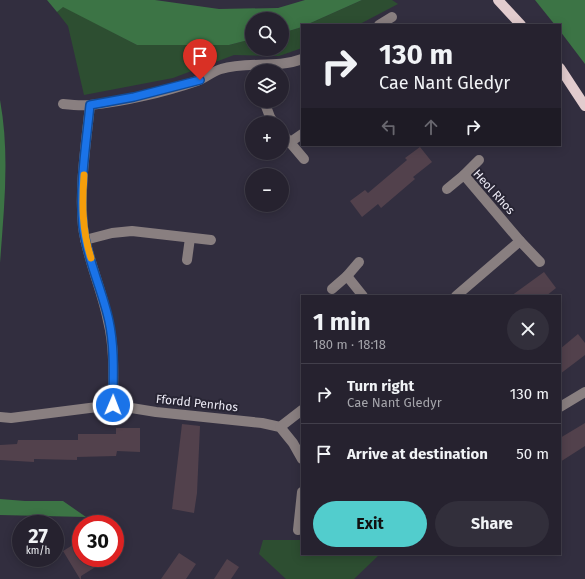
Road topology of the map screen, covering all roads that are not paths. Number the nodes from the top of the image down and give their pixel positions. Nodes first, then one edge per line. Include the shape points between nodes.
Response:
1 (498, 0) edge
2 (392, 17) dead end
3 (381, 24) edge
4 (519, 24) edge
5 (301, 59) edge
6 (286, 64) edge
7 (245, 67) edge
8 (561, 70) edge
9 (63, 104) dead end
10 (90, 105) junction
11 (585, 106) edge
12 (301, 135) edge
13 (289, 143) joint
14 (304, 159) dead end
15 (479, 160) dead end
16 (464, 175) junction
17 (447, 189) dead end
18 (190, 238) junction
19 (85, 240) junction
20 (211, 240) dead end
21 (520, 241) junction
22 (187, 260) dead end
23 (359, 262) dead end
24 (540, 262) dead end
25 (347, 276) junction
26 (332, 289) dead end
27 (362, 295) edge
28 (457, 295) edge
29 (585, 392) edge
30 (113, 405) junction
31 (561, 406) edge
32 (301, 411) edge
33 (0, 418) edge
34 (280, 427) junction
35 (301, 457) edge
36 (301, 515) edge
37 (298, 530) dead end

1 - 4 main road
2 - 3 street
5 - 6 street
7 - 10 street via 220,69 187,84
8 - 11 main road
9 - 10 street
10 - 19 street via 82,204
12 - 13 street
13 - 14 street
15 - 16 street
16 - 17 street, Heol Rhos
16 - 21 street, Heol Rhos
18 - 19 street via 132,231
18 - 20 street
18 - 22 street
19 - 30 street via 112,340
21 - 24 street, Heol Rhos
21 - 28 street
23 - 25 street
25 - 26 street
25 - 27 street
29 - 31 street
30 - 33 street, Ffordd Penrhos
30 - 34 street, Ffordd Penrhos
32 - 34 street
34 - 35 street
36 - 37 street

